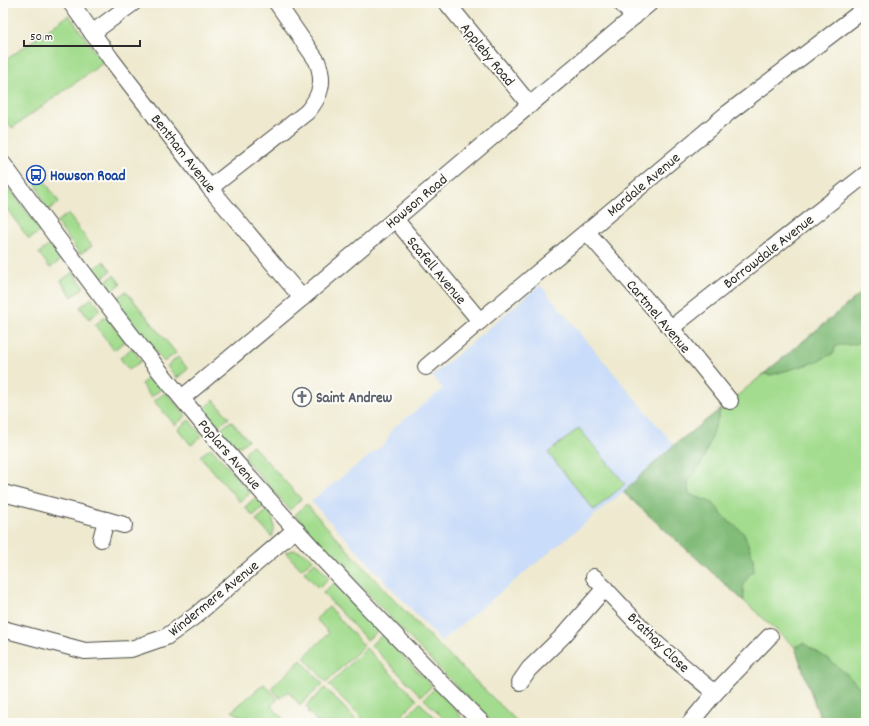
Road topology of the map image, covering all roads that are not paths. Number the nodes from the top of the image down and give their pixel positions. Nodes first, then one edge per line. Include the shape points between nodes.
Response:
1 (71, 3) edge
2 (133, 3) edge
3 (277, 3) edge
4 (447, 3) edge
5 (622, 3) edge
6 (650, 3) edge
7 (866, 8) edge
8 (634, 17) junction
9 (92, 33) junction
10 (530, 105) junction
11 (3, 164) edge
12 (866, 174) edge
13 (210, 188) junction
14 (395, 220) junction
15 (587, 232) junction
16 (302, 298) junction
17 (480, 321) junction
18 (671, 328) junction
19 (426, 367) dead end
20 (182, 398) junction
21 (730, 400) dead end
22 (3, 493) edge
23 (106, 520) junction
24 (124, 525) dead end
25 (296, 529) junction
26 (101, 539) dead end
27 (3, 629) edge
28 (772, 637) dead end
29 (519, 685) dead end
30 (715, 694) junction
31 (482, 723) edge
32 (690, 723) edge

1 - 9 street, Bentham Avenue
2 - 9 street
3 - 13 street via 317,60 321,79 318,97 308,112
4 - 10 street, Appleby Road
5 - 8 street
6 - 8 street, Howson Road
7 - 15 street, Mardale Avenue via 728,113
8 - 10 street, Howson Road
9 - 13 street, Bentham Avenue
10 - 14 street, Howson Road
11 - 20 street, Poplars Avenue via 80,269
12 - 18 street, Borrowdale Avenue
13 - 16 street, Bentham Avenue
14 - 16 street, Howson Road
14 - 17 street, Scafell Avenue
15 - 17 street, Mardale Avenue
15 - 18 street, Cartmel Avenue
16 - 20 street, Howson Road
17 - 19 street, Mardale Avenue
18 - 21 street, Cartmel Avenue
20 - 25 street, Poplars Avenue
22 - 23 street
23 - 24 street
23 - 26 street
25 - 27 street, Windermere Avenue via 195,616 166,637 131,648 85,651
25 - 31 street, Poplars Avenue
28 - 30 street
29 - 30 street, Brathay Close via 529,669 563,636 600,583 657,644
30 - 32 street

